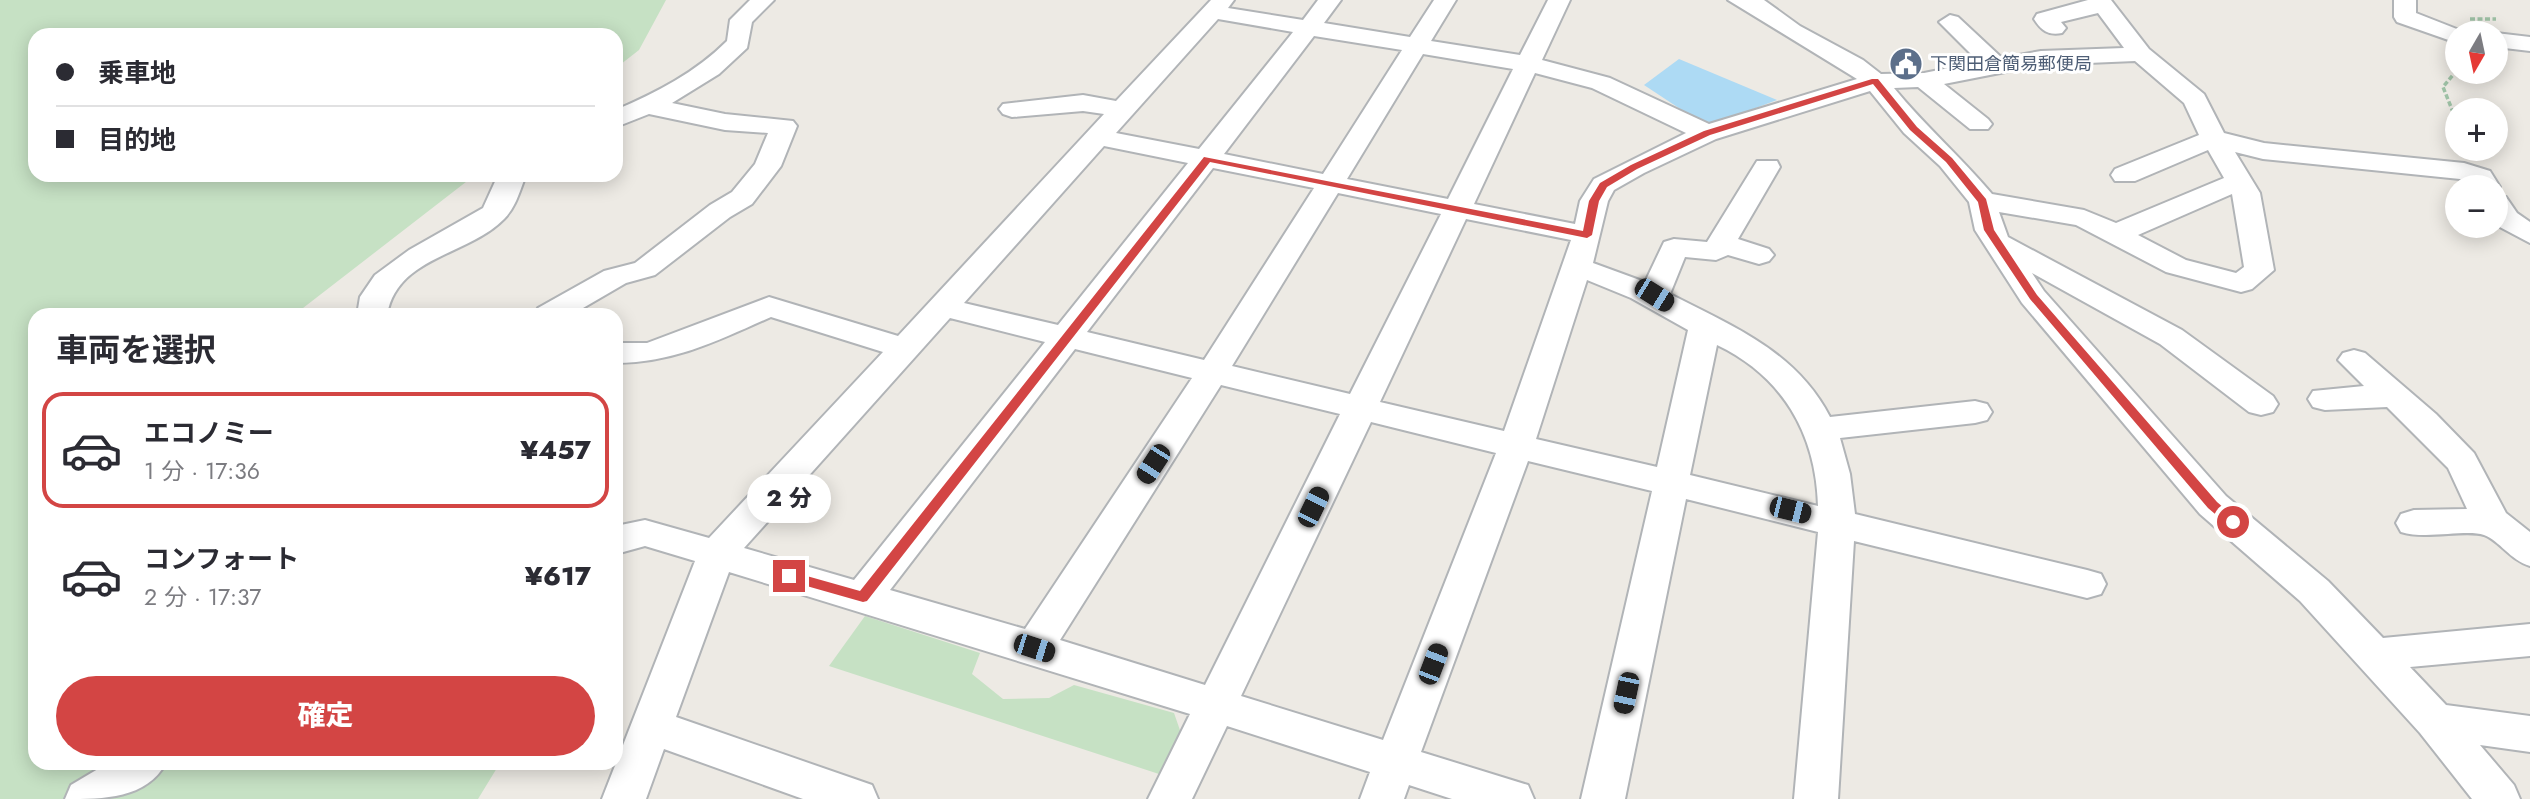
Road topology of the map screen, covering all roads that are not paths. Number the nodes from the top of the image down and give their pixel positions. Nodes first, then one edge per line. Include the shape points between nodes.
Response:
1 (763, 0) edge
2 (1330, 0) edge
3 (1445, 0) edge
4 (1559, 0) edge
5 (1739, 0) edge
6 (2405, 0) edge
7 (2101, 3) edge
8 (1219, 6) edge
9 (1950, 22) dead end
10 (1309, 27) junction
11 (2054, 28) dead end
12 (2445, 31) edge
13 (2508, 34) edge
14 (2530, 44) edge
15 (1415, 46) junction
16 (2141, 54) junction
17 (1528, 64) junction
18 (1997, 68) junction
19 (1924, 80) junction
20 (1875, 81) junction
21 (648, 106) junction
22 (1012, 109) dead end
23 (1123, 110) junction
24 (623, 116) edge
25 (1979, 124) dead end
26 (1707, 133) junction
27 (1098, 137) junction
28 (2214, 138) junction
29 (1207, 159) junction
30 (1767, 167) dead end
31 (2125, 175) dead end
32 (2475, 175) edge
33 (2239, 181) junction
34 (509, 182) edge
35 (1331, 183) junction
36 (1983, 201) junction
37 (1458, 209) junction
38 (2508, 220) edge
39 (2116, 234) junction
40 (2530, 234) edge
41 (1587, 235) junction
42 (1996, 241) junction
43 (1720, 243) junction
44 (1759, 256) dead end
45 (1576, 267) junction
46 (1654, 295) junction
47 (943, 307) junction
48 (371, 308) edge
49 (561, 308) edge
50 (1705, 326) junction
51 (1067, 337) junction
52 (906, 349) junction
53 (623, 353) edge
54 (2354, 360) dead end
55 (1212, 373) junction
56 (2392, 396) junction
57 (2325, 398) dead end
58 (2261, 404) dead end
59 (1361, 407) junction
60 (1975, 412) dead end
61 (1822, 429) junction
62 (1517, 444) junction
63 (1672, 482) junction
64 (1837, 522) junction
65 (2492, 522) junction
66 (2414, 523) dead end
67 (623, 538) edge
68 (2530, 552) edge
69 (716, 555) junction
70 (2087, 584) dead end
71 (863, 597) junction
72 (2530, 640) edge
73 (1034, 648) junction
74 (2374, 655) junction
75 (1216, 705) junction
76 (2435, 721) junction
77 (651, 726) junction
78 (2530, 734) edge
79 (1396, 762) junction
80 (133, 770) edge
81 (87, 799) edge
82 (624, 799) edge
83 (856, 799) edge
84 (1170, 799) edge
85 (1382, 799) edge
86 (1512, 799) edge
87 (1603, 799) edge
88 (1816, 799) edge
89 (2498, 799) edge

1 - 21 street via 741,20 739,43 717,66 682,91
2 - 10 street
3 - 15 street
4 - 17 street
5 - 20 street via 1756,5
6 - 12 street via 2405,17
7 - 11 street via 2045,19
7 - 16 street
8 - 10 street
8 - 23 street
9 - 18 street
10 - 15 street
10 - 29 street
13 - 14 street
15 - 17 street
15 - 35 street
16 - 18 street via 2041,58
16 - 28 street via 2195,99
17 - 26 street via 1601,83
17 - 37 street
18 - 19 street
19 - 20 street
19 - 25 street
20 - 26 street
20 - 36 street
21 - 24 street
21 - 49 street via 725,122 785,126 768,166 742,198 645,269 614,277
22 - 23 street via 1083,103
23 - 27 street
26 - 41 street via 1604,185 1594,201
27 - 29 street
27 - 47 street
28 - 31 street
28 - 32 street via 2263,151
28 - 33 street
29 - 35 street
29 - 51 street
30 - 43 street
33 - 39 street
33 - 39 street via 2246,193 2259,270 2241,284 2176,266
34 - 48 street via 494,213 409,262 383,284
35 - 37 street
35 - 55 street
36 - 39 street via 2084,218
36 - 42 street
37 - 41 street
37 - 59 street
38 - 40 street
41 - 45 street
42 - 58 street via 2171,337
42 - 74 street via 2033,297 2213,505 2314,591
43 - 44 street
43 - 46 street via 1716,251 1674,248
45 - 46 street
45 - 62 street
46 - 50 street
47 - 51 street
47 - 52 street
50 - 61 street via 1760,355 1807,402
50 - 63 street
51 - 55 street
51 - 71 street
52 - 53 street via 769,306 709,334 649,353
52 - 69 street
54 - 56 street
55 - 59 street
55 - 73 street
56 - 57 street
56 - 65 street via 2462,461
59 - 62 street
59 - 75 street
60 - 61 street
61 - 64 street via 1837,493
62 - 63 street
62 - 79 street
63 - 64 street
63 - 87 street
64 - 70 street
64 - 88 street
65 - 66 street
65 - 68 street
67 - 69 street via 645,533
69 - 71 street
69 - 77 street
71 - 73 street
72 - 74 street
73 - 75 street
74 - 76 street
75 - 79 street
75 - 84 street
76 - 78 street
76 - 89 street
77 - 82 street
77 - 83 street
79 - 85 street
79 - 86 street
80 - 81 street

